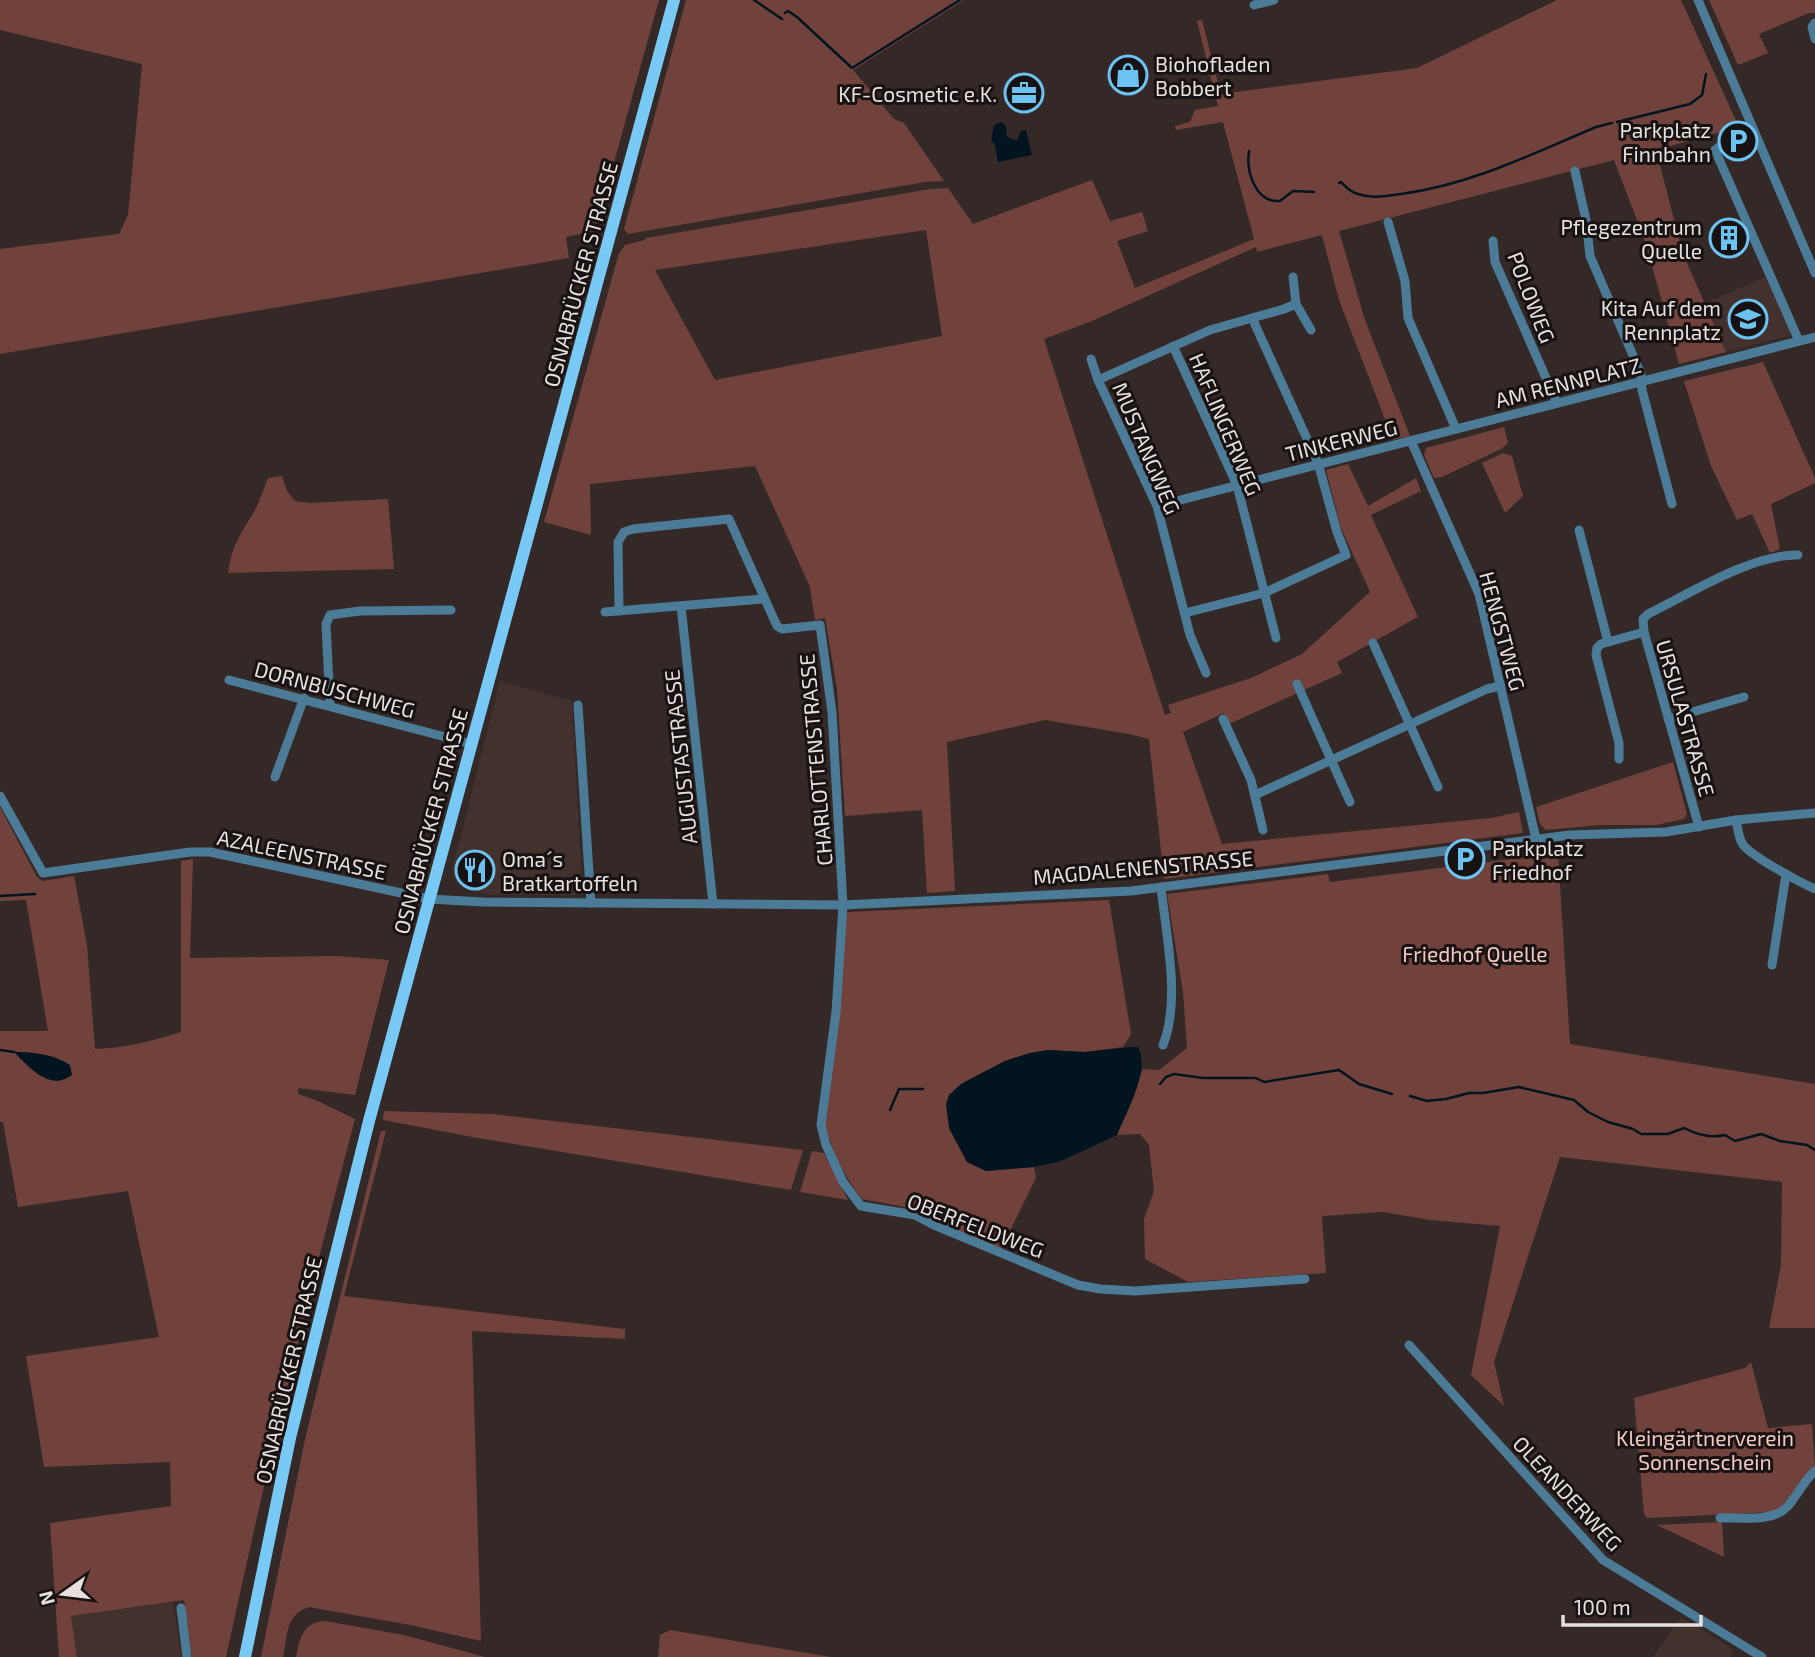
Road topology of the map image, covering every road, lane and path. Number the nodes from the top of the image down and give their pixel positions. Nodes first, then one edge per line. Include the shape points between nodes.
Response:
1 (674, 0) edge
2 (1273, 0) edge
3 (1698, 0) edge
4 (1254, 5) dead end
5 (1815, 23) edge
6 (1815, 39) edge
7 (1721, 145) dead end
8 (1575, 170) dead end
9 (1388, 222) dead end
10 (1493, 240) dead end
11 (1815, 273) edge
12 (1293, 277) dead end
13 (1296, 304) junction
14 (1252, 318) junction
15 (1311, 330) dead end
16 (1815, 337) edge
17 (1799, 341) junction
18 (1173, 346) junction
19 (1091, 359) dead end
20 (1098, 380) junction
21 (1642, 382) junction
22 (1557, 403) junction
23 (1456, 429) junction
24 (1411, 441) junction
25 (1318, 464) junction
26 (1237, 485) junction
27 (1672, 504) dead end
28 (1157, 506) junction
29 (1579, 530) dead end
30 (1798, 555) dead end
31 (1264, 593) junction
32 (763, 599) junction
33 (681, 606) junction
34 (451, 610) dead end
35 (619, 611) junction
36 (605, 612) dead end
37 (1185, 613) junction
38 (1644, 632) junction
39 (1276, 638) dead end
40 (1608, 642) junction
41 (1373, 643) dead end
42 (1206, 673) dead end
43 (229, 680) dead end
44 (1297, 684) dead end
45 (1500, 686) junction
46 (1744, 697) dead end
47 (304, 698) junction
48 (330, 705) junction
49 (578, 705) dead end
50 (1223, 719) dead end
51 (1668, 719) junction
52 (1409, 725) junction
53 (472, 744) junction
54 (1619, 759) dead end
55 (1332, 760) junction
56 (275, 778) dead end
57 (1438, 787) dead end
58 (1255, 794) junction
59 (0, 796) edge
60 (1350, 802) dead end
61 (1815, 813) edge
62 (1736, 820) junction
63 (1699, 827) junction
64 (1263, 830) dead end
65 (1536, 839) junction
66 (1786, 874) junction
67 (1161, 887) junction
68 (1815, 889) edge
69 (429, 899) junction
70 (591, 903) junction
71 (713, 904) junction
72 (843, 905) junction
73 (1772, 965) dead end
74 (1163, 1045) dead end
75 (1305, 1279) dead end
76 (1409, 1345) dead end
77 (1815, 1471) edge
78 (1720, 1518) dead end
79 (181, 1608) dead end
80 (187, 1657) edge
81 (245, 1657) edge
82 (1762, 1657) edge

1 - 53 main road, OSNABRÜCKER STRASSE
2 - 4 street
3 - 11 street
5 - 6 street
7 - 17 street via 1715,150
8 - 21 street via 1590,256
9 - 23 street via 1405,281 1408,318
10 - 22 street, POLOWEG via 1495,262
12 - 13 street
13 - 14 street
13 - 15 street
14 - 18 street
14 - 25 street
16 - 17 street, AM RENNPLATZ
17 - 21 street, AM RENNPLATZ
18 - 20 street
18 - 26 street, HAFLINGERWEG
19 - 20 street, MUSTANGWEG
20 - 28 street, MUSTANGWEG
21 - 22 street, AM RENNPLATZ
21 - 27 street
22 - 23 street, AM RENNPLATZ
23 - 24 street, AM RENNPLATZ
24 - 25 street, TINKERWEG
24 - 45 street, HENGSTWEG via 1479,594
25 - 26 street, TINKERWEG
25 - 31 street via 1346,555
26 - 28 street, TINKERWEG
26 - 31 street, HAFLINGERWEG
28 - 37 street, MUSTANGWEG
29 - 40 street
30 - 38 street, URSULASTRASSE via 1779,554 1752,563 1648,614 1643,619
31 - 37 street
31 - 39 street, HAFLINGERWEG
32 - 33 street
32 - 35 street, CHARLOTTENSTRASSE via 729,519 624,532 618,542
32 - 72 street, CHARLOTTENSTRASSE via 782,629 820,625 831,704
33 - 35 street
33 - 71 street, AUGUSTASTRASSE
34 - 48 street via 330,615 326,624
35 - 36 street
37 - 42 street, MUSTANGWEG
38 - 40 street
38 - 51 street, URSULASTRASSE
40 - 54 street via 1597,648 1596,655
41 - 52 street
43 - 47 street, DORNBUSCHWEG
44 - 55 street
45 - 52 street
45 - 65 street, HENGSTWEG
46 - 51 street
47 - 48 street, DORNBUSCHWEG
47 - 56 street
48 - 53 street, DORNBUSCHWEG
49 - 70 street
50 - 58 street
51 - 63 street, URSULASTRASSE
52 - 55 street
52 - 57 street
53 - 69 main road, OSNABRÜCKER STRASSE
55 - 58 street
55 - 60 street
58 - 64 street
59 - 69 street, AZALEENSTRASSE via 43,873 210,852
61 - 62 street, MAGDALENENSTRASSE
62 - 63 street, MAGDALENENSTRASSE
62 - 66 street via 1745,847
63 - 65 street, MAGDALENENSTRASSE
65 - 67 street, MAGDALENENSTRASSE
66 - 68 street
66 - 73 street
67 - 72 street, MAGDALENENSTRASSE
67 - 74 street via 1172,1004
69 - 70 street, MAGDALENENSTRASSE
69 - 81 main road, OSNABRÜCKER STRASSE via 319,1318
70 - 71 street, MAGDALENENSTRASSE
71 - 72 street, MAGDALENENSTRASSE
72 - 75 street, OBERFELDWEG via 836,1012 821,1125 843,1182 861,1206 915,1215 1078,1284 1100,1289 1135,1291
76 - 82 street, OLEANDERWEG via 1602,1560
77 - 78 street via 1787,1507 1774,1515
79 - 80 street

